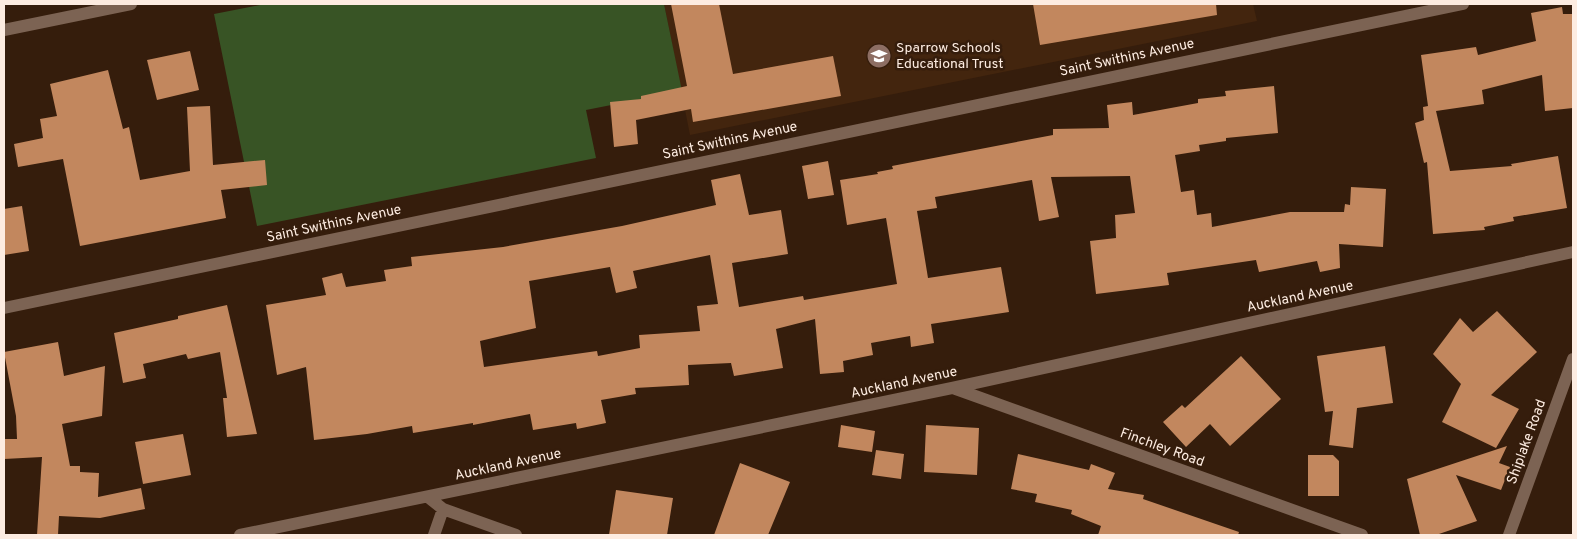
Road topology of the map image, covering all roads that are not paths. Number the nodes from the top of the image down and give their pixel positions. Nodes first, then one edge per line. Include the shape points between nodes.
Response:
1 (131, 4) edge
2 (1463, 4) edge
3 (4, 30) edge
4 (1573, 252) edge
5 (4, 308) edge
6 (1573, 359) edge
7 (952, 388) junction
8 (428, 497) junction
9 (443, 509) junction
10 (240, 535) edge
11 (434, 535) edge
12 (516, 535) edge
13 (1362, 535) edge
14 (1509, 535) edge

1 - 3 street
2 - 5 street, Saint Swithins Avenue
4 - 7 street, Auckland Avenue
6 - 14 street, Shiplake Road
7 - 8 street, Auckland Avenue
7 - 13 street, Finchley Road
8 - 9 street
8 - 10 street, Auckland Avenue
9 - 11 street
9 - 12 street

